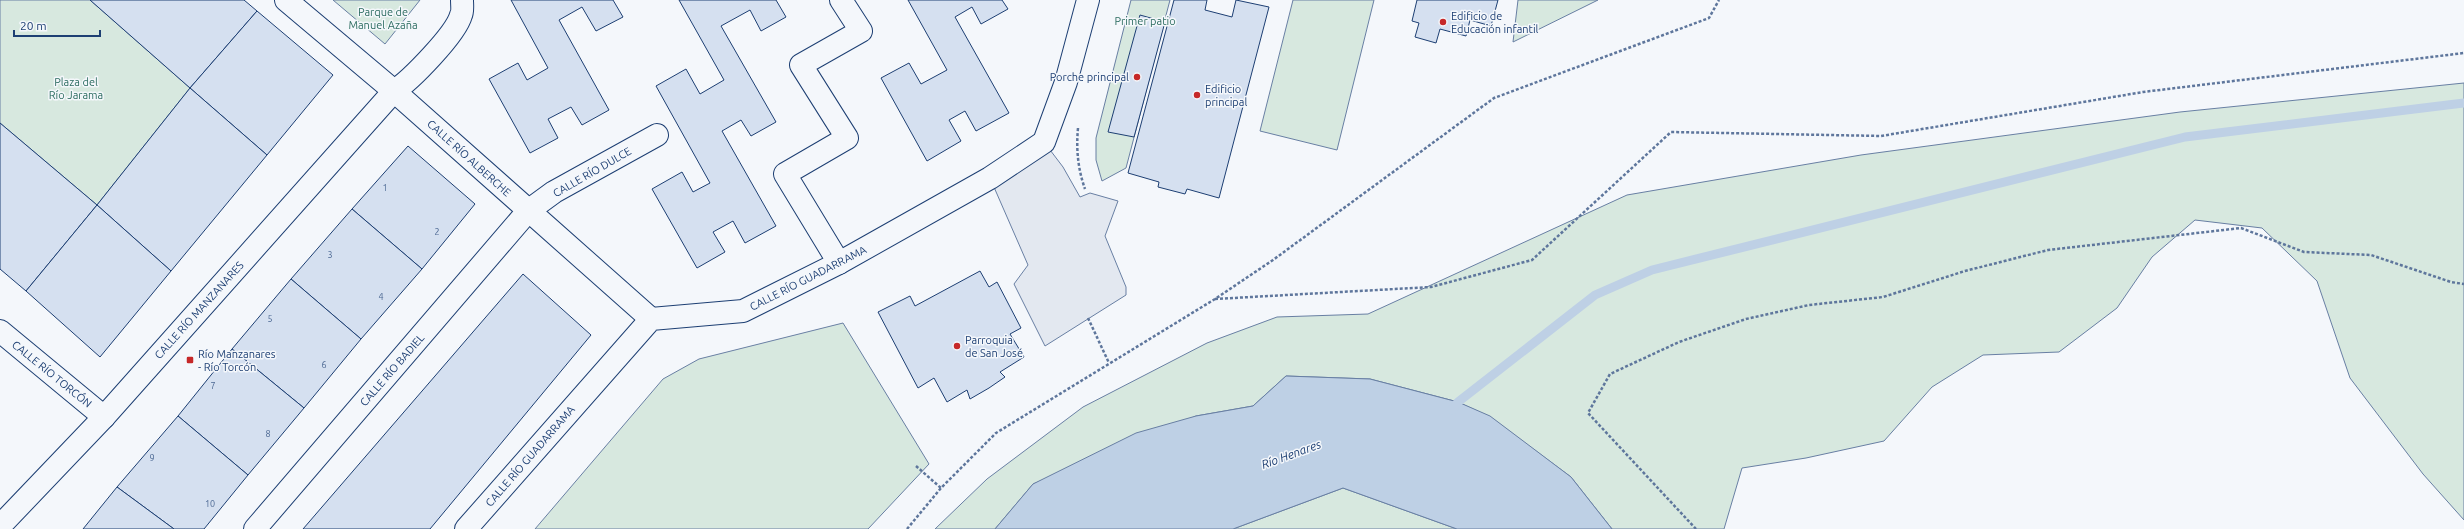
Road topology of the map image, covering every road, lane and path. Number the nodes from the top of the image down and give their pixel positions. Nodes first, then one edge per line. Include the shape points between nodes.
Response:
1 (286, 0) edge
2 (462, 0) edge
3 (841, 0) edge
4 (1088, 0) edge
5 (1720, 0) edge
6 (2464, 53) edge
7 (394, 91) junction
8 (657, 135) dead end
9 (528, 210) junction
10 (839, 263) junction
11 (2464, 284) edge
12 (1215, 299) junction
13 (1088, 318) dead end
14 (651, 319) junction
15 (0, 331) edge
16 (1109, 364) junction
17 (104, 417) junction
18 (916, 466) dead end
19 (941, 488) junction
20 (0, 526) edge
21 (255, 529) edge
22 (466, 529) edge
23 (907, 529) edge
24 (1696, 529) edge

1 - 7 street, CALLE RÍO ALBERCHE
2 - 7 street, CALLE RÍO MANZANARES via 461,16 447,39 404,85
3 - 10 street via 861,31 801,65 847,138 784,174
4 - 10 street, CALLE RÍO GUADARRAMA via 1066,82 1044,142 990,178
5 - 12 path via 1709,18 1494,98 1279,256
6 - 12 path via 2143,92 1881,136 1671,132 1532,260 1432,287
7 - 9 street, CALLE RÍO ALBERCHE
7 - 17 street, CALLE RÍO MANZANARES
8 - 9 street, CALLE RÍO DULCE via 554,192
9 - 14 street, CALLE RÍO ALBERCHE
9 - 21 street, CALLE RÍO BADIEL
10 - 14 street, CALLE RÍO GUADARRAMA via 743,311
11 - 24 path via 2371,255 2304,252 2241,228 2048,250 1965,271 1883,298 1809,305 1746,319 1679,342 1610,374 1588,413
12 - 16 path
13 - 16 path
14 - 22 street, CALLE RÍO GUADARRAMA
15 - 17 street, CALLE RÍO TORCÓN
16 - 19 path via 996,433
17 - 20 street, CALLE RÍO MANZANARES
18 - 19 path
19 - 23 path

